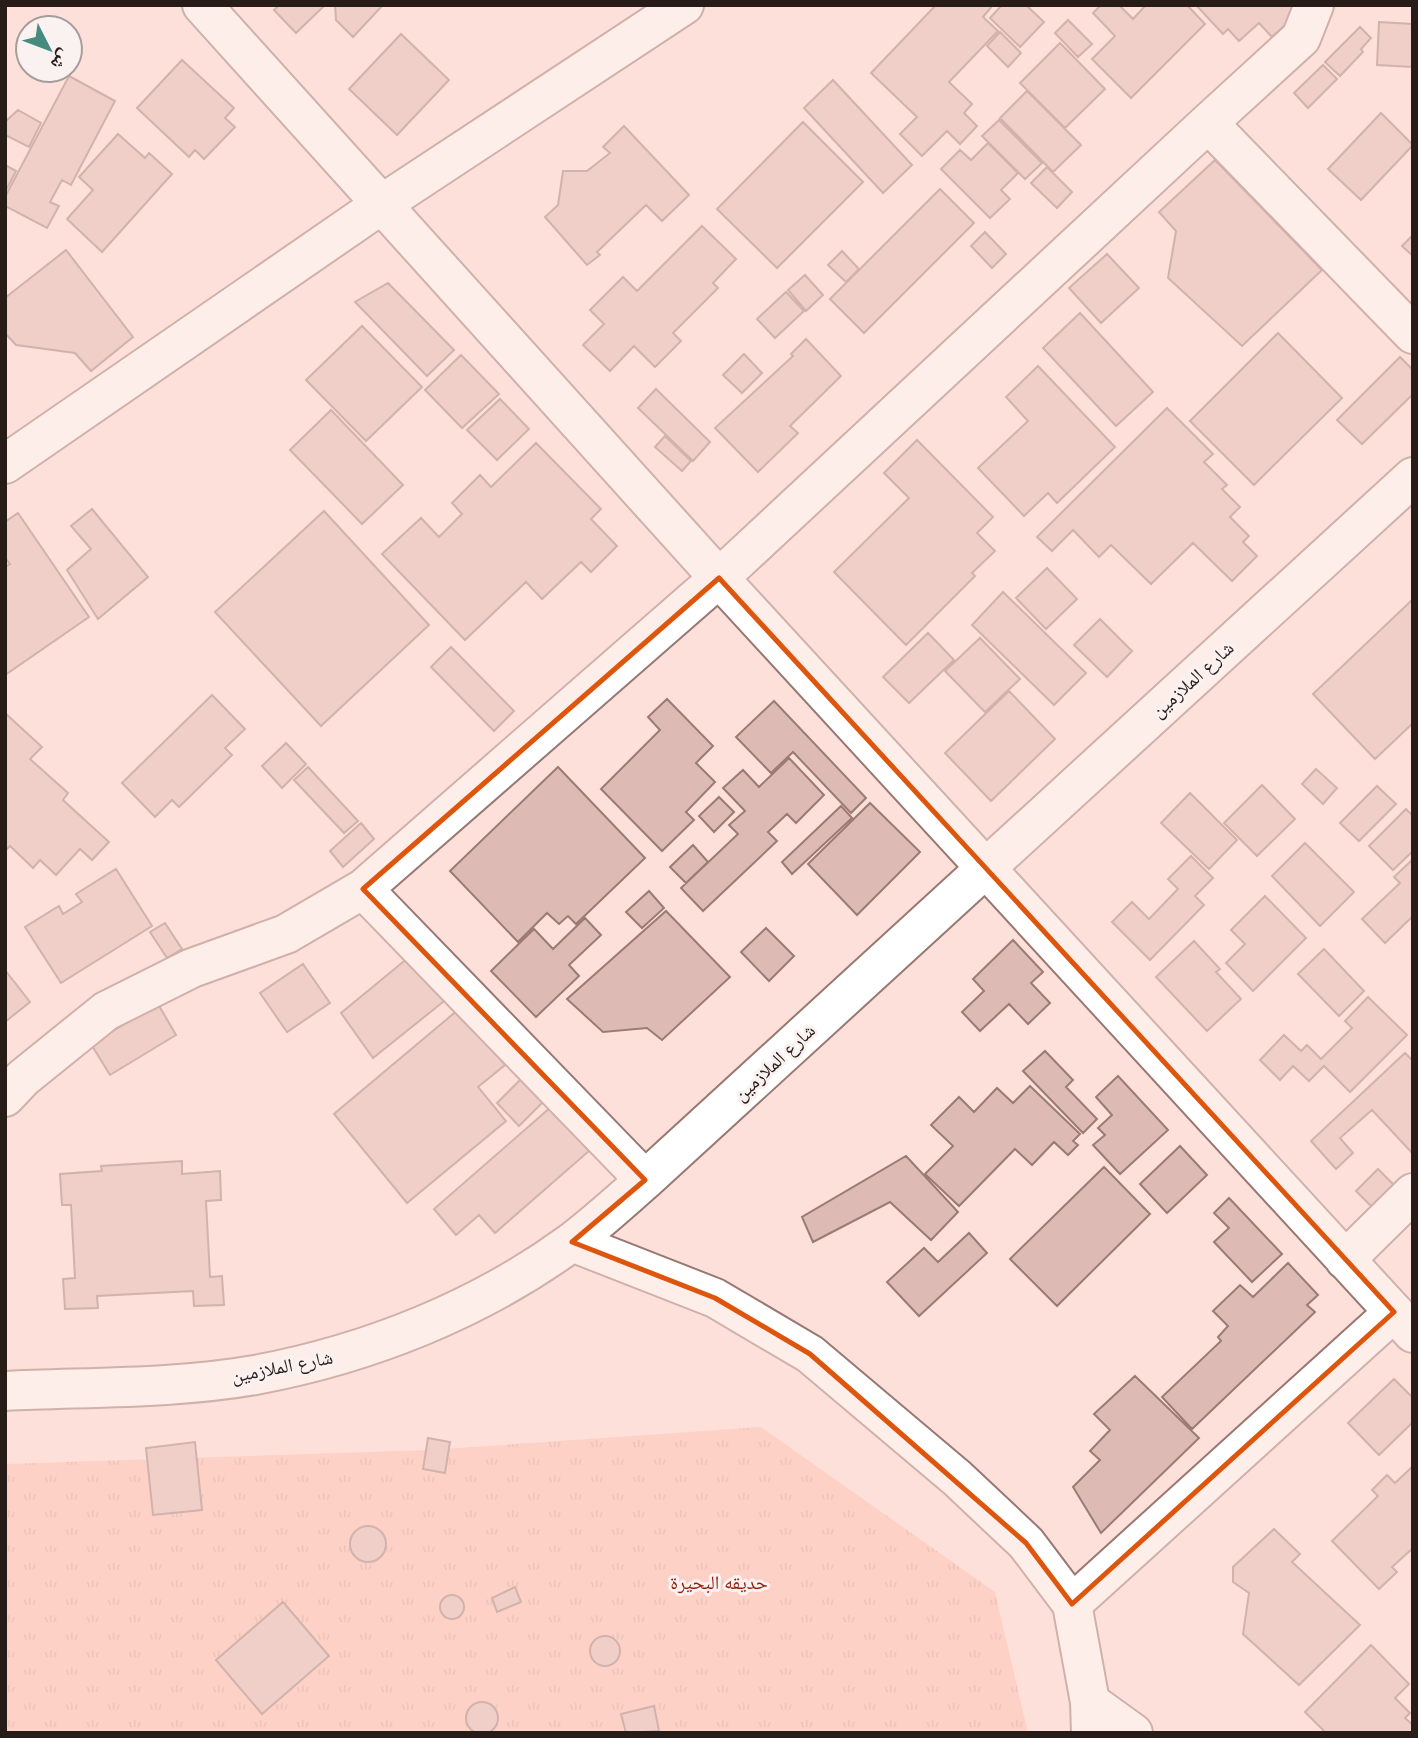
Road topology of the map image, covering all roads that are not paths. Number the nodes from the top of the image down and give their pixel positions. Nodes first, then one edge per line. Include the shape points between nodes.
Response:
1 (202, 5) edge
2 (684, 5) edge
3 (1314, 5) edge
4 (1208, 123) junction
5 (382, 204) junction
6 (1413, 334) edge
7 (5, 464) edge
8 (1413, 477) edge
9 (719, 578) junction
10 (986, 867) junction
11 (363, 889) junction
12 (5, 1097) edge
13 (645, 1180) junction
14 (1413, 1193) edge
15 (572, 1242) junction
16 (1345, 1260) junction
17 (1404, 1322) edge
18 (5, 1391) edge
19 (1072, 1604) junction
20 (1091, 1717) edge
21 (1133, 1733) edge

1 - 5 street
2 - 5 street
3 - 4 street via 1301,38
4 - 6 street
4 - 9 street
5 - 7 street
5 - 9 street
8 - 10 street, شارع الملازمين
9 - 10 street
9 - 11 street
10 - 13 street, شارع الملازمين
10 - 16 street
11 - 12 street via 286,934 192,968 106,1011
11 - 13 street
13 - 15 street, شارع الملازمين
14 - 16 street
15 - 18 street, شارع الملازمين via 503,1286 425,1325 348,1353 254,1375
15 - 19 street via 715,1298 810,1354 1026,1543
16 - 17 street
17 - 19 street
19 - 20 street
20 - 21 street

